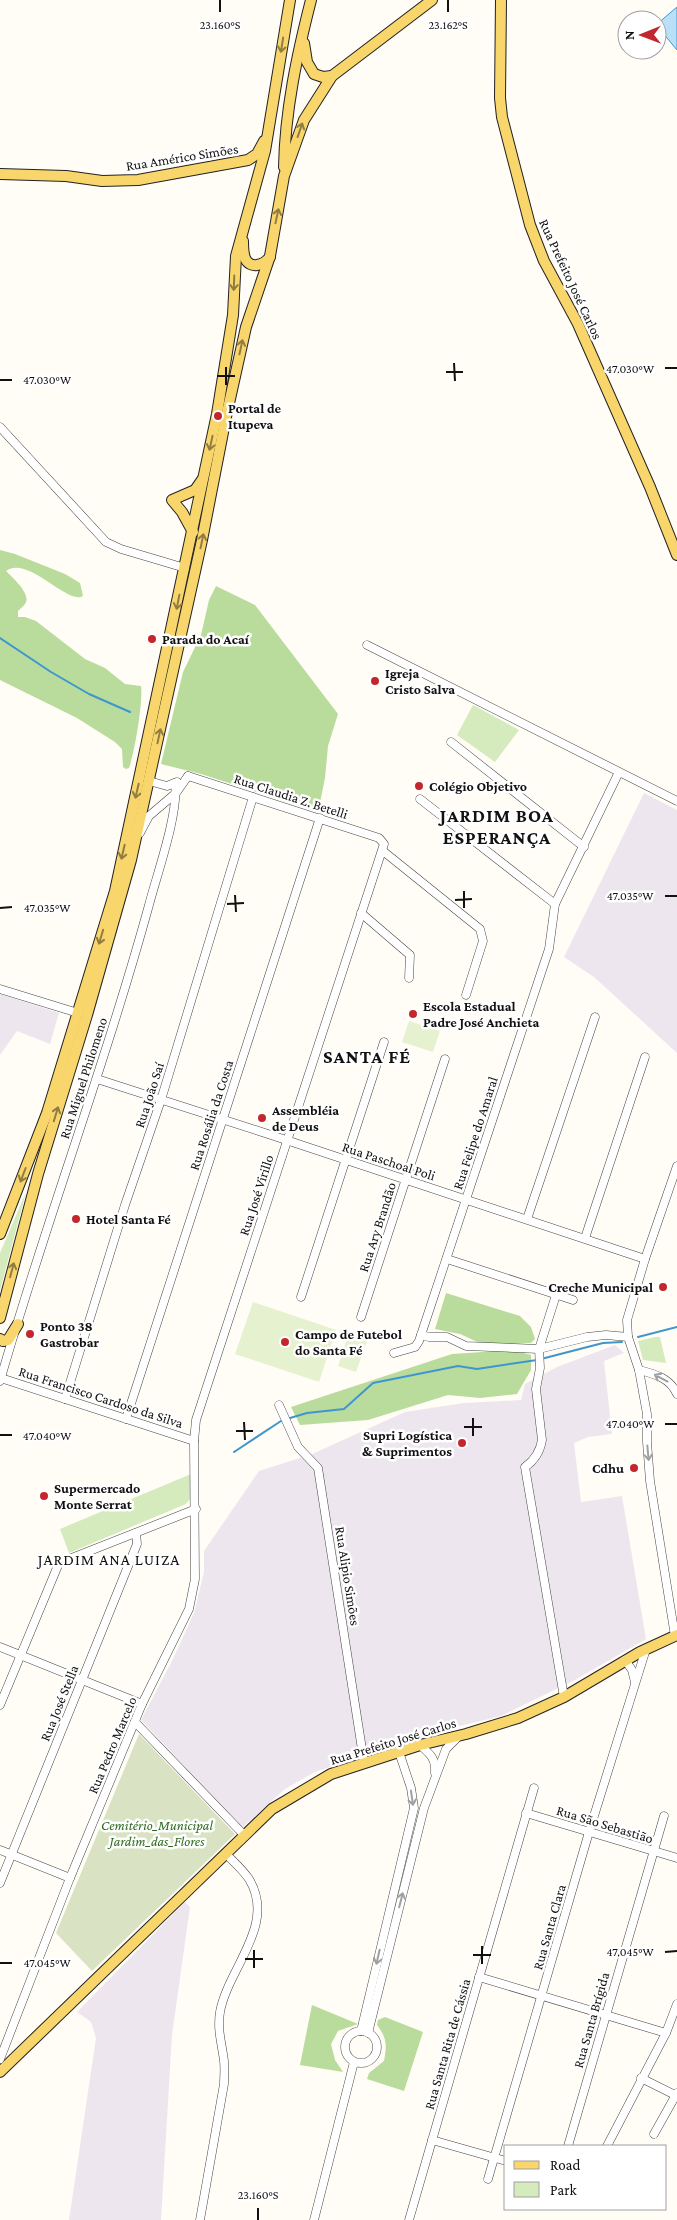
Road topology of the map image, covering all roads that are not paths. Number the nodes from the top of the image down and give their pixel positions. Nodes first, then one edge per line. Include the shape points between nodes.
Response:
1 (290, 0) edge
2 (311, 0) edge
3 (432, 0) edge
4 (501, 0) edge
5 (303, 30) junction
6 (332, 76) junction
7 (267, 133) junction
8 (248, 160) junction
9 (0, 174) edge
10 (284, 176) junction
11 (254, 187) junction
12 (242, 235) junction
13 (270, 256) junction
14 (0, 427) edge
15 (203, 479) junction
16 (192, 532) junction
17 (677, 555) edge
18 (185, 568) junction
19 (368, 645) dead end
20 (451, 742) dead end
21 (619, 772) junction
22 (188, 776) junction
23 (150, 781) junction
24 (175, 784) junction
25 (176, 793) junction
26 (253, 797) junction
27 (420, 799) dead end
28 (677, 801) edge
29 (320, 818) junction
30 (136, 839) junction
31 (584, 847) junction
32 (383, 848) junction
33 (556, 904) junction
34 (361, 913) junction
35 (409, 978) dead end
36 (0, 989) edge
37 (466, 995) dead end
38 (78, 1013) junction
39 (595, 1017) dead end
40 (384, 1042) dead end
41 (645, 1057) dead end
42 (445, 1059) dead end
43 (97, 1079) junction
44 (162, 1100) junction
45 (224, 1120) junction
46 (287, 1140) junction
47 (346, 1160) junction
48 (677, 1166) edge
49 (405, 1179) junction
50 (466, 1199) junction
51 (527, 1219) junction
52 (0, 1234) edge
53 (585, 1238) junction
54 (447, 1259) junction
55 (644, 1259) junction
56 (556, 1295) junction
57 (301, 1297) dead end
58 (573, 1300) dead end
59 (361, 1317) dead end
60 (0, 1318) edge
61 (18, 1324) junction
62 (420, 1335) junction
63 (628, 1337) junction
64 (0, 1339) edge
65 (394, 1353) dead end
66 (539, 1353) junction
67 (639, 1370) junction
68 (0, 1378) edge
69 (677, 1394) edge
70 (65, 1399) junction
71 (279, 1406) dead end
72 (126, 1419) junction
73 (194, 1441) junction
74 (196, 1509) junction
75 (136, 1533) junction
76 (676, 1636) edge
77 (0, 1647) edge
78 (646, 1649) junction
79 (20, 1655) junction
80 (625, 1660) junction
81 (82, 1679) junction
82 (636, 1682) junction
83 (564, 1697) junction
84 (142, 1704) junction
85 (0, 1705) edge
86 (135, 1722) junction
87 (461, 1735) junction
88 (420, 1745) junction
89 (399, 1752) junction
90 (364, 1762) junction
91 (434, 1780) junction
92 (534, 1788) dead end
93 (526, 1813) junction
94 (664, 1816) dead end
95 (590, 1832) junction
96 (244, 1836) junction
97 (0, 1850) edge
98 (653, 1851) junction
99 (226, 1854) junction
100 (11, 1855) junction
101 (677, 1858) edge
102 (70, 1878) junction
103 (0, 1883) edge
104 (478, 1977) junction
105 (542, 1996) junction
106 (677, 2004) edge
107 (606, 2014) junction
108 (365, 2032) junction
109 (666, 2032) junction
110 (4, 2058) edge
111 (354, 2062) junction
112 (0, 2072) edge
113 (641, 2078) junction
114 (677, 2095) edge
115 (654, 2134) dead end
116 (432, 2140) junction
117 (568, 2145) edge
118 (608, 2145) edge
119 (495, 2158) junction
120 (504, 2160) edge
121 (488, 2179) dead end
122 (200, 2220) edge
123 (314, 2220) edge
124 (409, 2220) edge

1 -> 7 main road
2 - 5 main road
3 - 6 main road
4 - 17 main road, Rua Prefeito José Carlos via 502,117 530,226 544,261 578,324
5 - 6 main road via 304,50 310,69 318,76
5 - 10 main road via 288,115
10 -> 6 main road via 304,120
7 - 8 main road via 257,154
7 - 11 main road via 263,163
8 - 9 main road, Rua Américo Simões via 138,180
8 - 11 main road via 253,167
13 -> 10 main road
11 - 12 main road
12 - 13 main road via 246,262 258,265
12 -> 15 main road via 236,256 233,315 224,378
23 -> 13 main road via 246,327
14 - 18 street via 106,542
15 - 16 main road
15 - 16 main road via 195,490 172,500
16 - 18 main road
18 -> 38 main road via 115,891
19 - 21 street
20 - 31 street
21 - 28 street
21 - 31 street, Rua Felipe do Amaral
22 - 24 street
22 - 25 street
22 - 26 street, Rua Claudia Z. Betelli
23 - 24 street via 167,786
23 - 30 main road
24 - 25 street, Rua Miguel Philomeno
25 - 30 street via 149,816
25 - 43 street, Rua Miguel Philomeno via 142,929
26 - 29 street, Rua Claudia Z. Betelli
26 - 44 street, Rua João Saí
27 - 33 street
29 - 32 street, Rua Claudia Z. Betelli via 379,838
29 - 45 street, Rua Rosália da Costa
60 -> 30 main road via 38,1174 106,953
31 - 33 street, Rua Felipe do Amaral
32 - 34 street, Rua José Virillo
32 - 37 street, Rua Claudia Z. Betelli via 480,929 483,941
33 - 50 street, Rua Felipe do Amaral via 549,949
34 - 35 street via 410,955
34 - 46 street, Rua José Virillo
36 - 38 street
38 -> 52 main road via 47,1113
39 - 51 street
40 - 47 street
41 - 53 street
42 - 49 street, Rua Ary Brandão
43 - 44 street, Rua Paschoal Poli
43 - 61 street, Rua Miguel Philomeno via 42,1241
44 - 45 street, Rua Paschoal Poli
44 - 70 street, Rua João Saí via 125,1205
45 - 46 street, Rua Paschoal Poli
45 - 72 street, Rua Rosália da Costa
46 - 47 street, Rua Paschoal Poli
46 - 73 street, Rua José Virillo via 196,1420
47 - 49 street, Rua Paschoal Poli
47 - 57 street
48 - 55 street
49 - 50 street, Rua Paschoal Poli
49 - 59 street, Rua Ary Brandão
50 - 51 street, Rua Paschoal Poli
50 - 54 street, Rua Felipe do Amaral
51 - 53 street, Rua Paschoal Poli
53 - 55 street, Rua Paschoal Poli
54 - 56 street
54 - 62 street, Rua Felipe do Amaral
55 - 63 street via 627,1320
56 - 58 street
56 - 66 street
61 - 64 main road via 8,1340
61 - 68 street, Rua Miguel Philomeno
62 - 65 street, Rua Felipe do Amaral via 415,1347
62 - 66 street via 429,1338 447,1336 466,1346
63 - 66 street via 606,1334 588,1337
63 - 67 street
66 - 83 street via 536,1389 542,1440 534,1461 525,1467
69 -> 67 street via 669,1382 658,1375
67 -> 76 street via 647,1414 650,1481
68 - 70 street, Rua Francisco Cardoso da Silva
70 - 72 street, Rua Francisco Cardoso da Silva
71 - 90 street, Rua Alipio Simões via 298,1447 318,1468
72 - 73 street, Rua Francisco Cardoso da Silva
73 - 74 street, Rua Pedro Marcelo
74 - 75 street
74 - 84 street, Rua Pedro Marcelo via 192,1600
75 - 79 street via 58,1563
75 - 81 street, Rua José Stella via 137,1544
76 - 78 main road, Rua Prefeito José Carlos
77 - 79 street
78 - 80 main road, Rua Prefeito José Carlos
78 - 82 street, Rua Santa Clara
79 - 81 street
79 - 85 street
80 - 82 street
80 - 83 main road, Rua Prefeito José Carlos
81 - 84 street
81 - 100 street, Rua José Stella
82 - 95 street, Rua Santa Clara
83 - 87 main road, Rua Prefeito José Carlos via 518,1718
84 - 86 street, Rua Pedro Marcelo
86 - 96 street
86 - 102 street, Rua Pedro Marcelo
87 - 88 main road, Rua Prefeito José Carlos
87 - 91 street via 446,1749
88 - 89 main road, Rua Prefeito José Carlos
88 - 91 street via 435,1763
89 - 90 main road, Rua Prefeito José Carlos
89 -> 108 street via 414,1808
90 - 96 main road, Rua Prefeito José Carlos via 330,1774 272,1809
108 -> 91 street
92 - 93 street, Rua Santa Rita de Cássia
93 - 95 street, Rua São Sebastião
93 - 104 street, Rua Santa Rita de Cássia
94 - 98 street, Rua Santa Brígida
95 - 98 street, Rua São Sebastião
95 - 105 street, Rua Santa Clara
96 - 99 main road, Rua Prefeito José Carlos
97 - 100 street
98 - 101 street, Rua São Sebastião
98 - 107 street, Rua Santa Brígida
99 - 110 main road, Rua Prefeito José Carlos
99 - 122 street via 248,1877 259,1911 220,2012 218,2031 224,2084
100 - 102 street
100 - 103 street, Rua José Stella
102 - 110 street, Rua Pedro Marcelo
104 - 105 street
104 - 116 street, Rua Santa Rita de Cássia
105 - 107 street
105 - 119 street, Rua Santa Clara
106 - 109 street
107 - 109 street
107 - 117 street, Rua Santa Brígida
108 - 111 street via 351,2035 346,2044 347,2055
108 - 111 street via 376,2040 377,2051 367,2063
109 - 113 street
110 - 112 main road, Rua Prefeito José Carlos
111 - 123 street
113 - 114 street
113 - 118 street
114 - 115 street
116 - 119 street
116 - 124 street, Rua Santa Rita de Cássia
119 - 120 street
119 - 121 street, Rua Santa Clara

